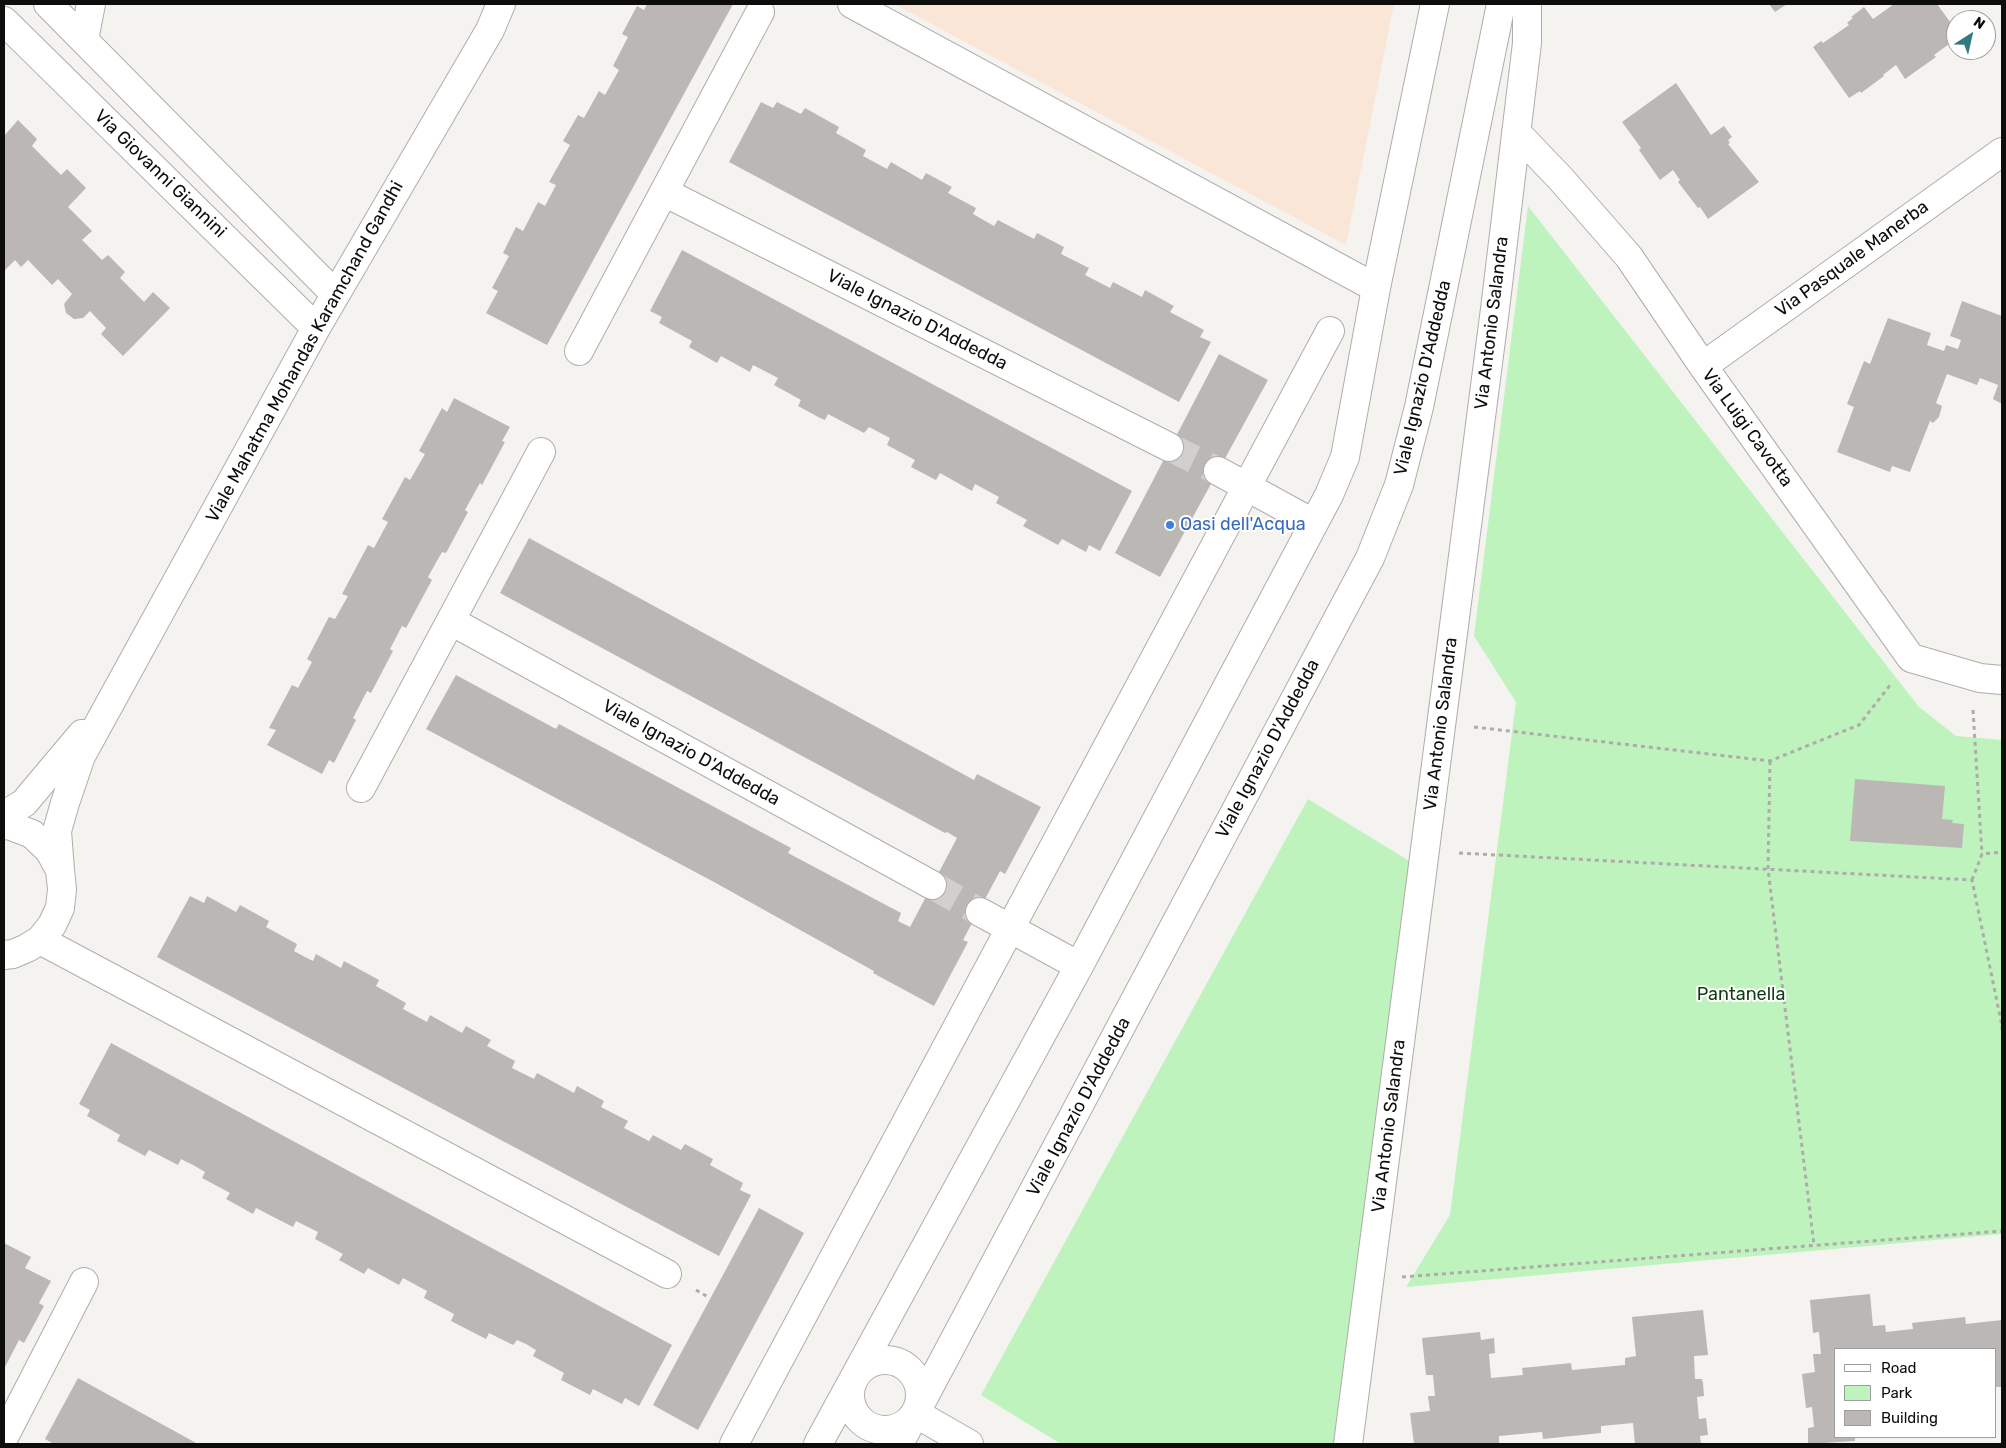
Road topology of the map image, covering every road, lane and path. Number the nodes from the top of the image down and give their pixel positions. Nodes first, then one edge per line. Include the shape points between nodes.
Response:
1 (48, 4) edge
2 (91, 4) edge
3 (501, 4) edge
4 (852, 4) edge
5 (1435, 4) edge
6 (1501, 4) edge
7 (1527, 4) edge
8 (760, 12) dead end
9 (4, 21) edge
10 (84, 40) junction
11 (1516, 132) junction
12 (2002, 154) edge
13 (664, 192) junction
14 (1376, 288) junction
15 (335, 294) junction
16 (316, 328) junction
17 (1330, 330) dead end
18 (579, 351) dead end
19 (1702, 366) junction
20 (1170, 447) tunnel mouth
21 (541, 452) dead end
22 (1218, 471) tunnel mouth
23 (1247, 486) junction
24 (1313, 523) junction
25 (451, 621) junction
26 (1911, 658) junction
27 (1971, 676) junction
28 (2002, 680) edge
29 (110, 700) junction
30 (1441, 723) junction
31 (1770, 761) junction
32 (361, 788) dead end
33 (4, 815) edge
34 (4, 825) edge
35 (1424, 851) junction
36 (2002, 852) edge
37 (1982, 854) junction
38 (1768, 869) junction
39 (60, 870) junction
40 (1972, 880) junction
41 (932, 886) tunnel mouth
42 (980, 912) tunnel mouth
43 (1010, 928) junction
44 (40, 940) junction
45 (7, 956) edge
46 (1079, 966) junction
47 (2002, 1026) edge
48 (2002, 1032) edge
49 (2002, 1231) edge
50 (1814, 1245) junction
51 (667, 1274) dead end
52 (1369, 1279) junction
53 (84, 1282) dead end
54 (853, 1381) junction
55 (916, 1413) junction
56 (4, 1437) edge
57 (734, 1444) edge
58 (818, 1444) edge
59 (899, 1444) edge
60 (969, 1444) edge
61 (1348, 1444) edge

1 - 10 street
2 - 10 street
3 - 15 street, Viale Mahatma Mohandas Karamchand Gandhi via 490,30
4 - 14 street
5 - 14 street
6 - 55 street, Viale Ignazio D'Addedda via 1419,407 1399,485 1370,558
7 - 11 street, Via Antonio Salandra via 1527,43
8 - 13 street
9 - 16 street, Via Giovanni Giannini
10 - 15 street
11 - 19 street, Via Luigi Cavotta via 1629,257
11 - 30 street, Via Antonio Salandra
12 - 19 street, Via Pasquale Manerba
13 - 18 street
13 - 20 street, Viale Ignazio D'Addedda
14 - 24 street via 1345,457
15 - 16 street, Viale Mahatma Mohandas Karamchand Gandhi
16 - 29 street, Viale Mahatma Mohandas Karamchand Gandhi
17 - 23 street
19 - 26 street, Via Luigi Cavotta
21 - 25 street
22 - 23 street
23 - 24 street
23 - 43 street
24 - 46 street
25 - 32 street
25 - 41 street, Viale Ignazio D'Addedda
26 - 27 street
26 - 31 path via 1859,726
27 - 28 street
27 - 37 path
29 - 33 street, Viale Mahatma Mohandas Karamchand Gandhi via 24,803
29 - 39 street, Viale Mahatma Mohandas Karamchand Gandhi via 81,756 65,803 58,831
30 - 31 path
30 - 35 street, Via Antonio Salandra
31 - 38 path
34 - 39 street via 32,834 49,850
35 - 38 path
35 - 52 street, Via Antonio Salandra
36 - 37 path
37 - 40 path
38 - 40 path
38 - 50 path
39 - 44 street, Viale Mahatma Mohandas Karamchand Gandhi via 60,908
40 - 47 path
42 - 43 street
43 - 46 street
43 - 57 street
44 - 45 street
44 - 51 street
46 - 54 street
47 - 48 path
49 - 50 path
50 - 52 path
52 - 61 street, Via Antonio Salandra
53 - 56 street
54 - 55 street via 852,1406 867,1426 885,1431 897,1429
54 - 55 street via 858,1372 870,1363 899,1362 910,1369 918,1384 920,1402
54 - 58 street
55 - 59 street, Viale Ignazio D'Addedda
55 - 60 street

